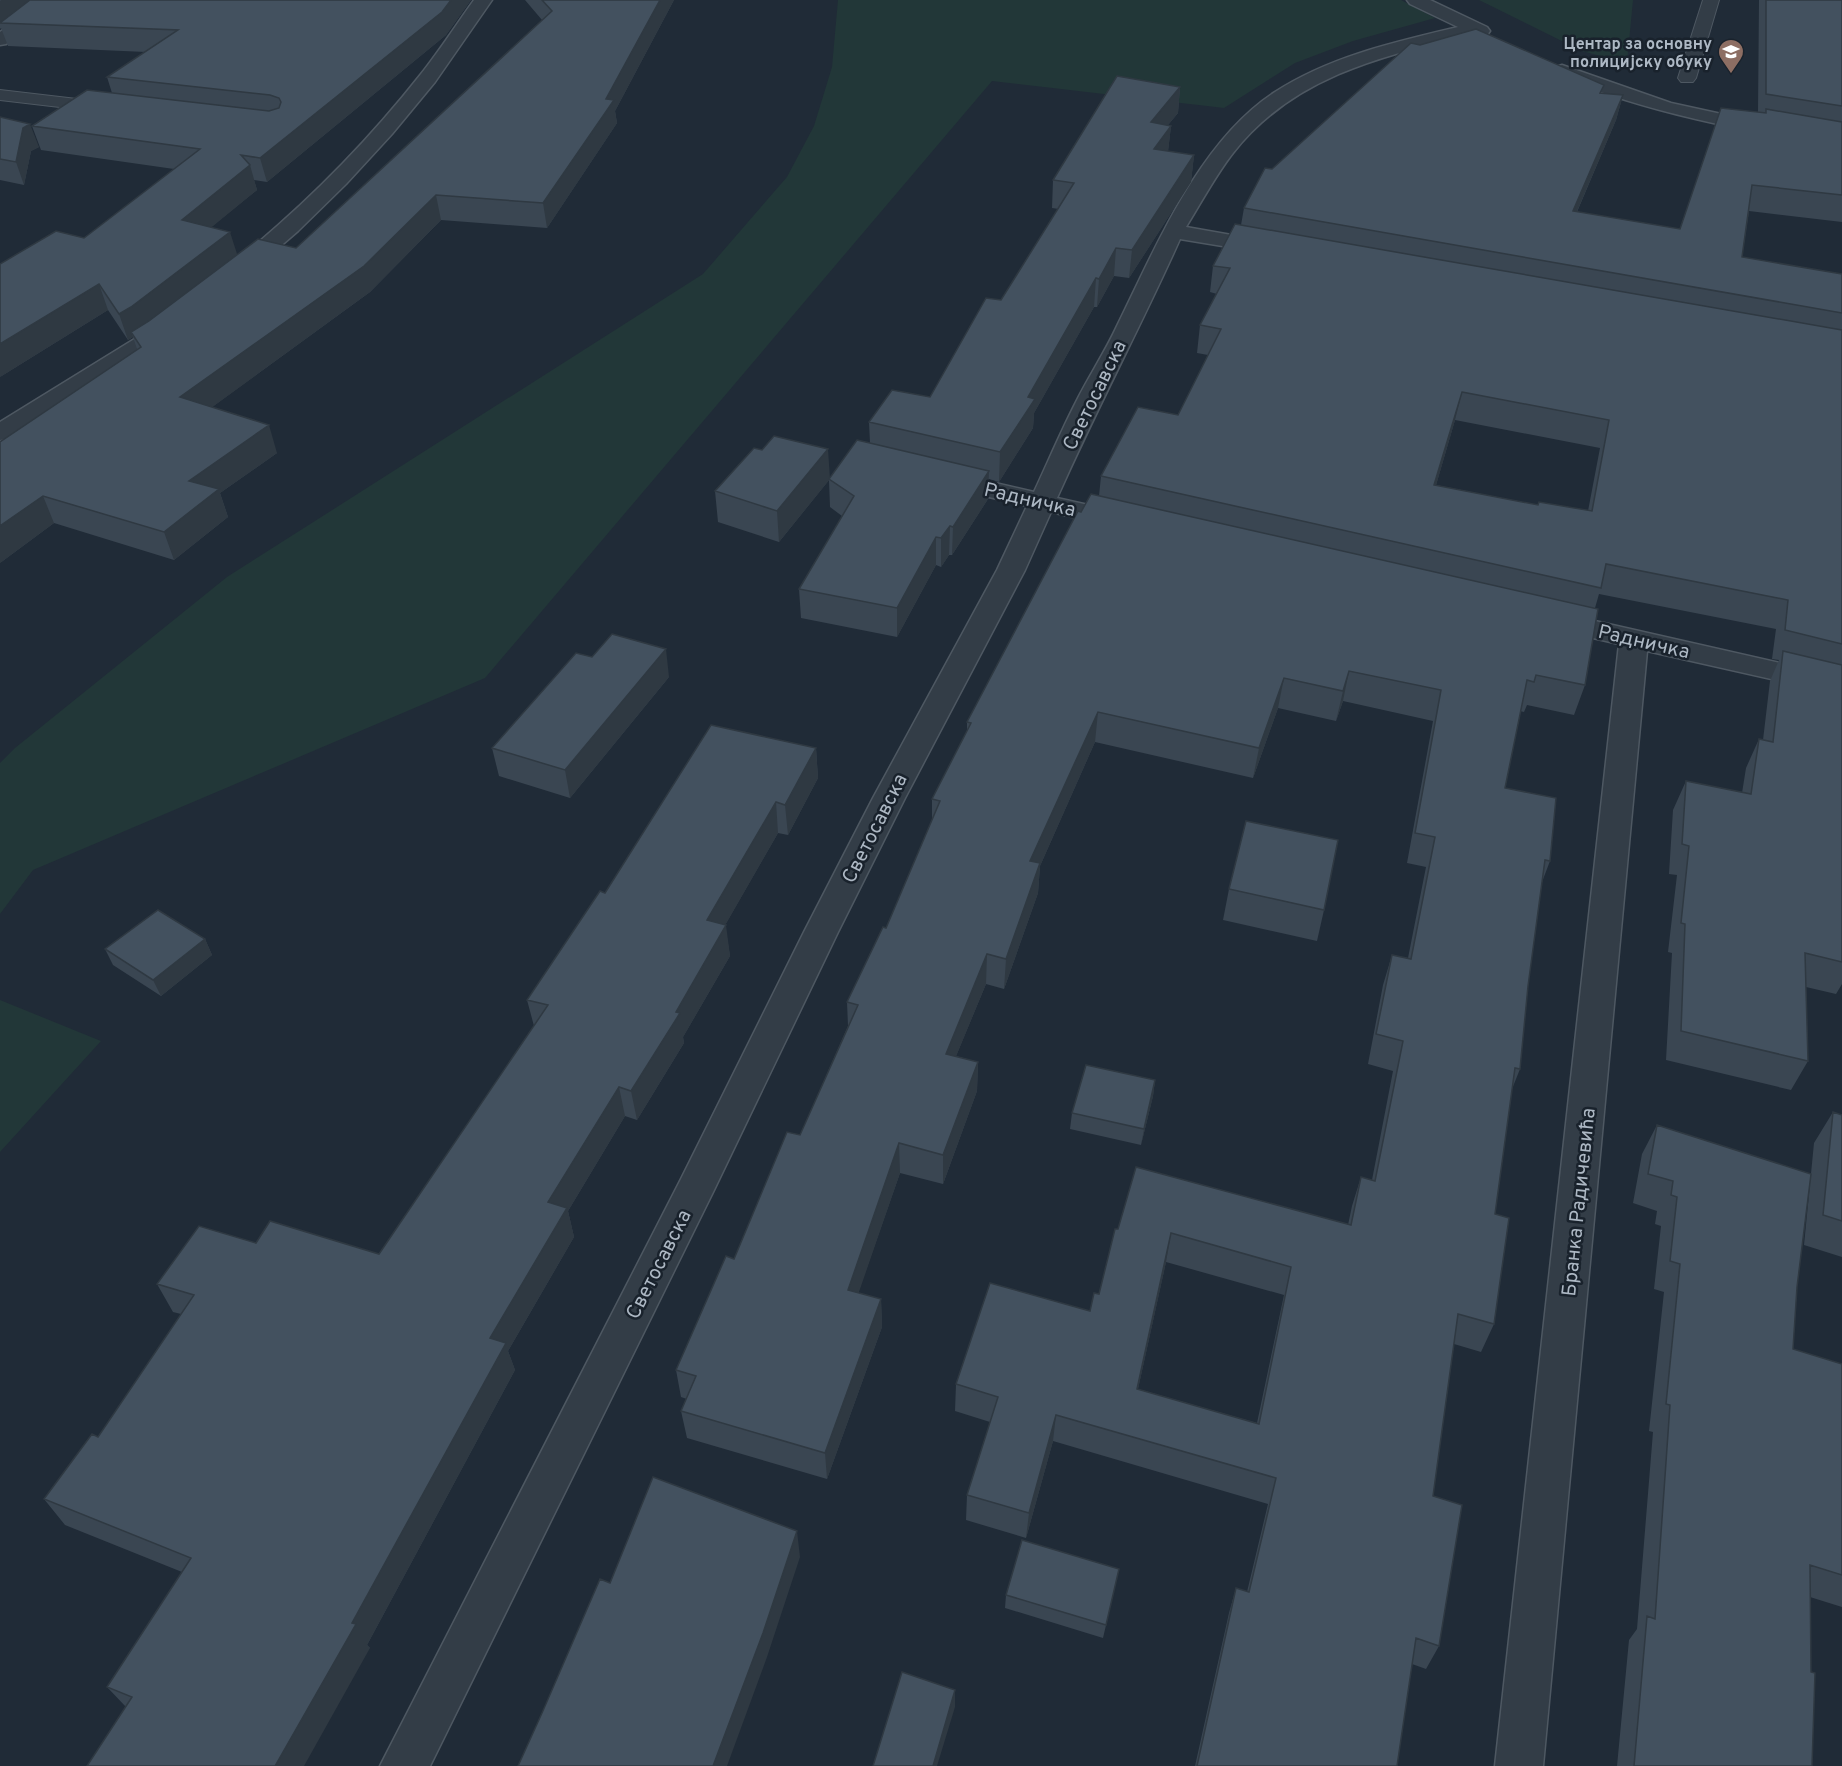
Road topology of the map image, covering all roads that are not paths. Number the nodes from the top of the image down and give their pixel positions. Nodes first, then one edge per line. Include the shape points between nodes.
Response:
1 (54, 0) edge
2 (483, 0) edge
3 (1416, 0) edge
4 (1711, 0) edge
5 (0, 40) edge
6 (1545, 63) edge
7 (1687, 78) dead end
8 (0, 95) edge
9 (126, 110) edge
10 (1842, 141) edge
11 (1173, 231) junction
12 (1290, 252) edge
13 (224, 282) edge
14 (190, 309) edge
15 (0, 434) edge
16 (917, 473) edge
17 (1043, 502) junction
18 (1143, 526) edge
19 (1529, 615) edge
20 (1634, 639) junction
21 (1842, 686) edge
22 (404, 1766) edge
23 (1519, 1766) edge

1 - 5 street
2 - 13 street via 428,78 348,170 260,254
3 - 11 street, Светосавска via 1485,33 1390,49 1341,65 1282,96 1253,119 1224,151
4 - 7 lane
6 - 10 street via 1621,95 1657,105
8 - 9 lane
11 - 12 street
11 - 17 street, Светосавска
14 - 15 street via 149,340
16 - 17 street, Радничка
17 - 18 street, Радничка
17 - 22 street, Светосавска via 821,932
19 - 20 street, Радничка
20 - 21 street, Радничка
20 - 23 street, Бранка Радичевића

